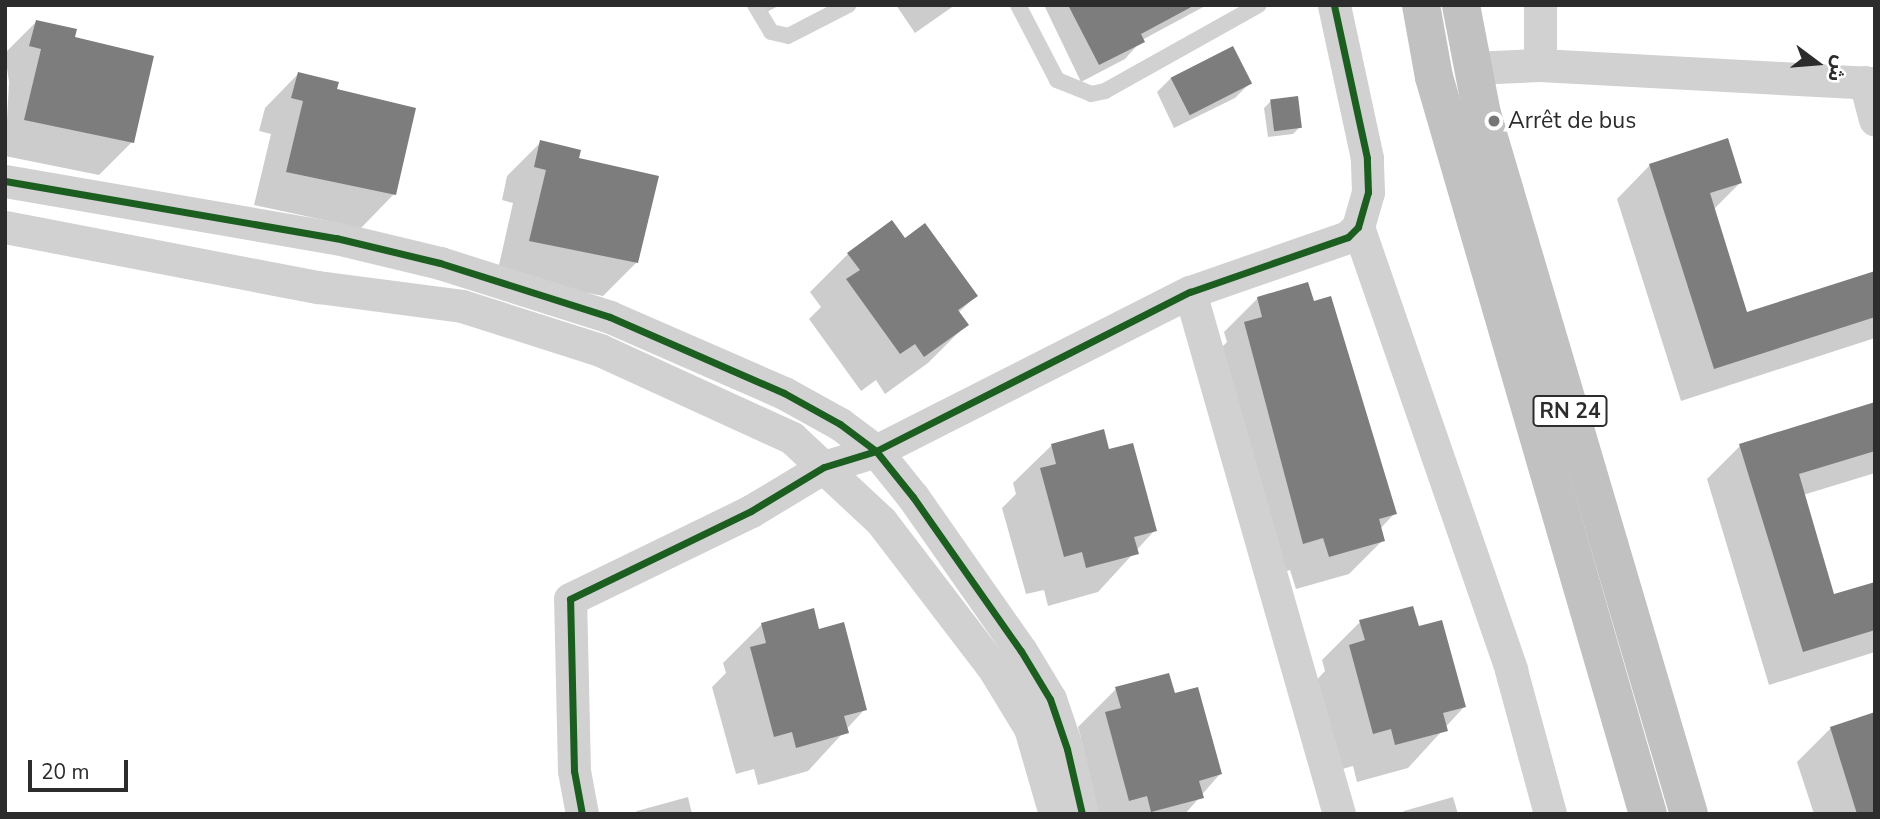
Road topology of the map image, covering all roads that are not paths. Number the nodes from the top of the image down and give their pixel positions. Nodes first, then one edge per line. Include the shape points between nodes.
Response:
1 (755, 5) edge
2 (848, 5) edge
3 (1018, 5) edge
4 (1259, 5) edge
5 (1334, 5) edge
6 (1421, 5) edge
7 (1461, 5) edge
8 (1540, 5) edge
9 (1541, 65) junction
10 (1473, 68) junction
11 (1870, 83) edge
12 (1875, 120) edge
13 (5, 181) edge
14 (1358, 227) junction
15 (5, 228) edge
16 (1189, 292) junction
17 (876, 451) junction
18 (824, 467) junction
19 (582, 814) edge
20 (1055, 814) edge
21 (1082, 814) edge
22 (1339, 814) edge
23 (1550, 814) edge
24 (1648, 814) edge
25 (1689, 814) edge

1 - 2 lane via 771,32 788,36
3 - 4 lane via 1057,80 1091,93 1105,91
5 - 14 street via 1367,158 1368,192
6 - 24 highway, RN 24 via 1434,76
7 - 10 highway, RN 24
8 - 9 street
9 - 10 street
9 - 11 street
10 - 25 highway, RN 24 via 1482,114
11 - 12 street
13 - 17 street via 336,238 440,263 610,317 784,393
14 - 16 street via 1348,237
14 - 23 street via 1511,670
15 - 18 street via 318,287 462,306 600,350 792,439
16 - 17 street
16 - 22 street
17 - 18 street
17 - 21 street via 1050,699
18 - 19 street via 751,511 570,599 574,771
18 - 20 street via 881,521 994,669 1030,728

